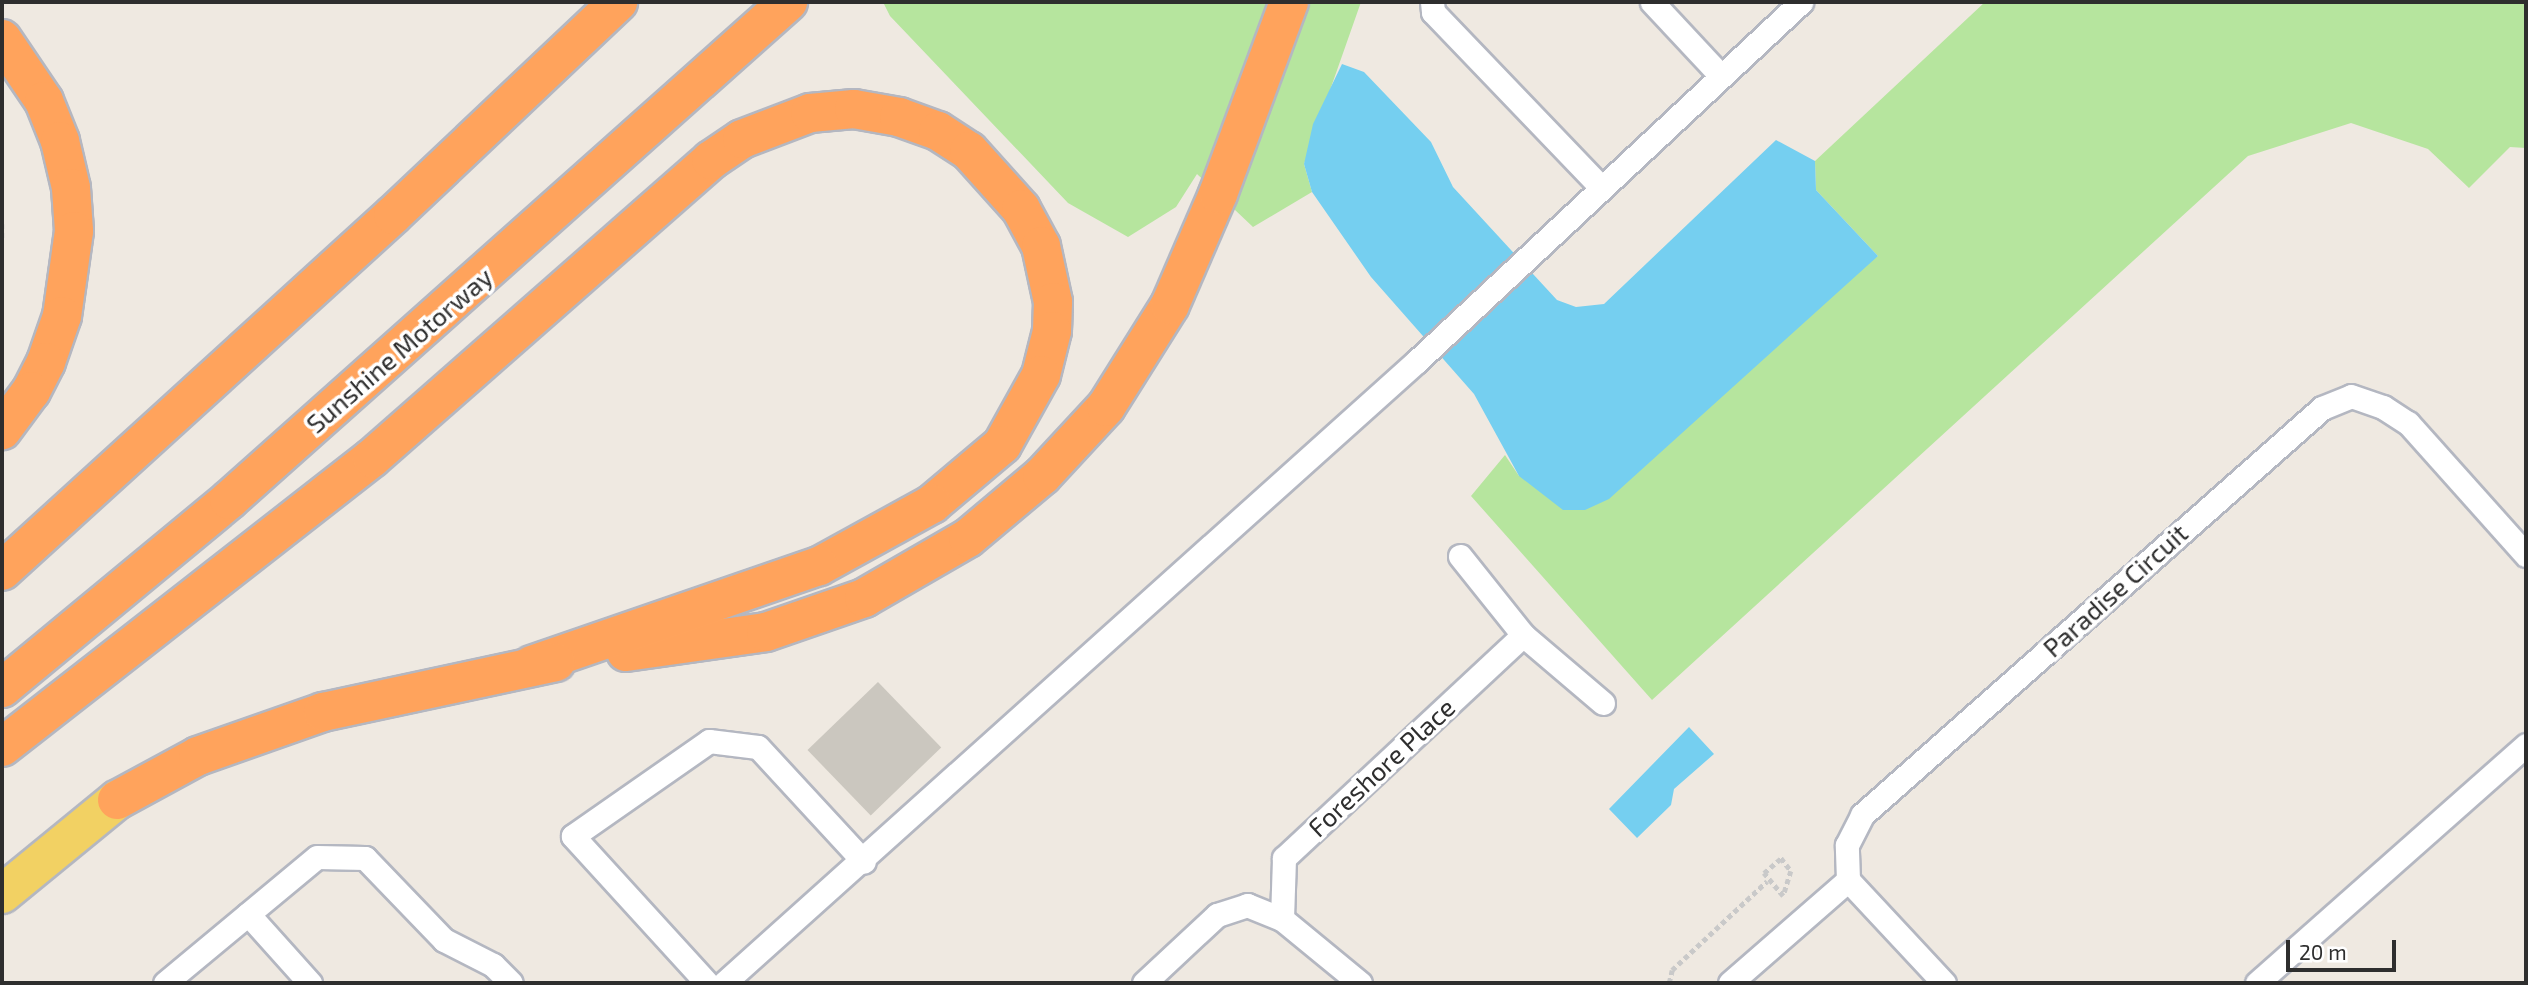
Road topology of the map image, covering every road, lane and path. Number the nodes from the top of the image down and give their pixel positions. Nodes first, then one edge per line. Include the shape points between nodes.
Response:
1 (618, 2) edge
2 (788, 2) edge
3 (1289, 2) edge
4 (1432, 2) edge
5 (1653, 2) edge
6 (1801, 2) edge
7 (2, 38) edge
8 (1721, 76) junction
9 (1602, 188) junction
10 (2, 224) edge
11 (2, 238) edge
12 (2, 430) edge
13 (2526, 555) edge
14 (1460, 556) dead end
15 (2, 571) edge
16 (1522, 635) junction
17 (532, 665) junction
18 (2, 688) edge
19 (1603, 703) dead end
20 (2526, 745) edge
21 (2, 747) edge
22 (117, 800) joint
23 (864, 862) junction
24 (1848, 880) junction
25 (1767, 881) junction
26 (1794, 888) dead end
27 (2, 894) edge
28 (1783, 897) junction
29 (248, 914) junction
30 (1282, 919) junction
31 (165, 983) edge
32 (310, 983) edge
33 (511, 983) edge
34 (707, 983) edge
35 (724, 983) edge
36 (1144, 983) edge
37 (1360, 983) edge
38 (1669, 983) edge
39 (1730, 983) edge
40 (1944, 983) edge
41 (2257, 983) edge

1 - 15 highway via 393,215
2 - 18 highway, Sunshine Motorway via 239,491
3 - 17 highway via 1218,194 1170,305 1106,407 1010,507 916,570 816,618 766,632
4 - 9 lane via 1433,12
5 - 8 lane
6 - 8 lane
7 - 12 highway via 44,101 60,141 74,231 62,316 46,362
8 - 9 lane
9 - 23 lane
10 - 11 path
13 - 24 lane, Paradise Circuit via 2408,423 2383,407 2351,396 2322,408 1862,815 1847,845
14 - 16 lane
16 - 19 lane
16 - 30 lane, Foreshore Place via 1284,858
17 - 21 highway via 819,566 932,504 1002,445 1041,375 1052,331 1053,302 1041,246 1026,218 969,151 938,131 899,117 854,110 810,113 742,139 711,160 372,458
17 - 22 highway via 323,712 198,756
20 - 41 lane
22 - 27 main road
23 - 34 lane via 758,747 709,741 573,836
23 - 35 lane
24 - 39 lane
24 - 40 lane
25 - 28 path
25 - 28 path via 1764,873 1781,858 1791,871
25 - 38 path via 1672,970
26 - 28 path
29 - 31 lane
29 - 32 lane
29 - 33 lane via 317,857 365,858 444,940 493,965
30 - 36 lane via 1247,905 1217,915
30 - 37 lane

